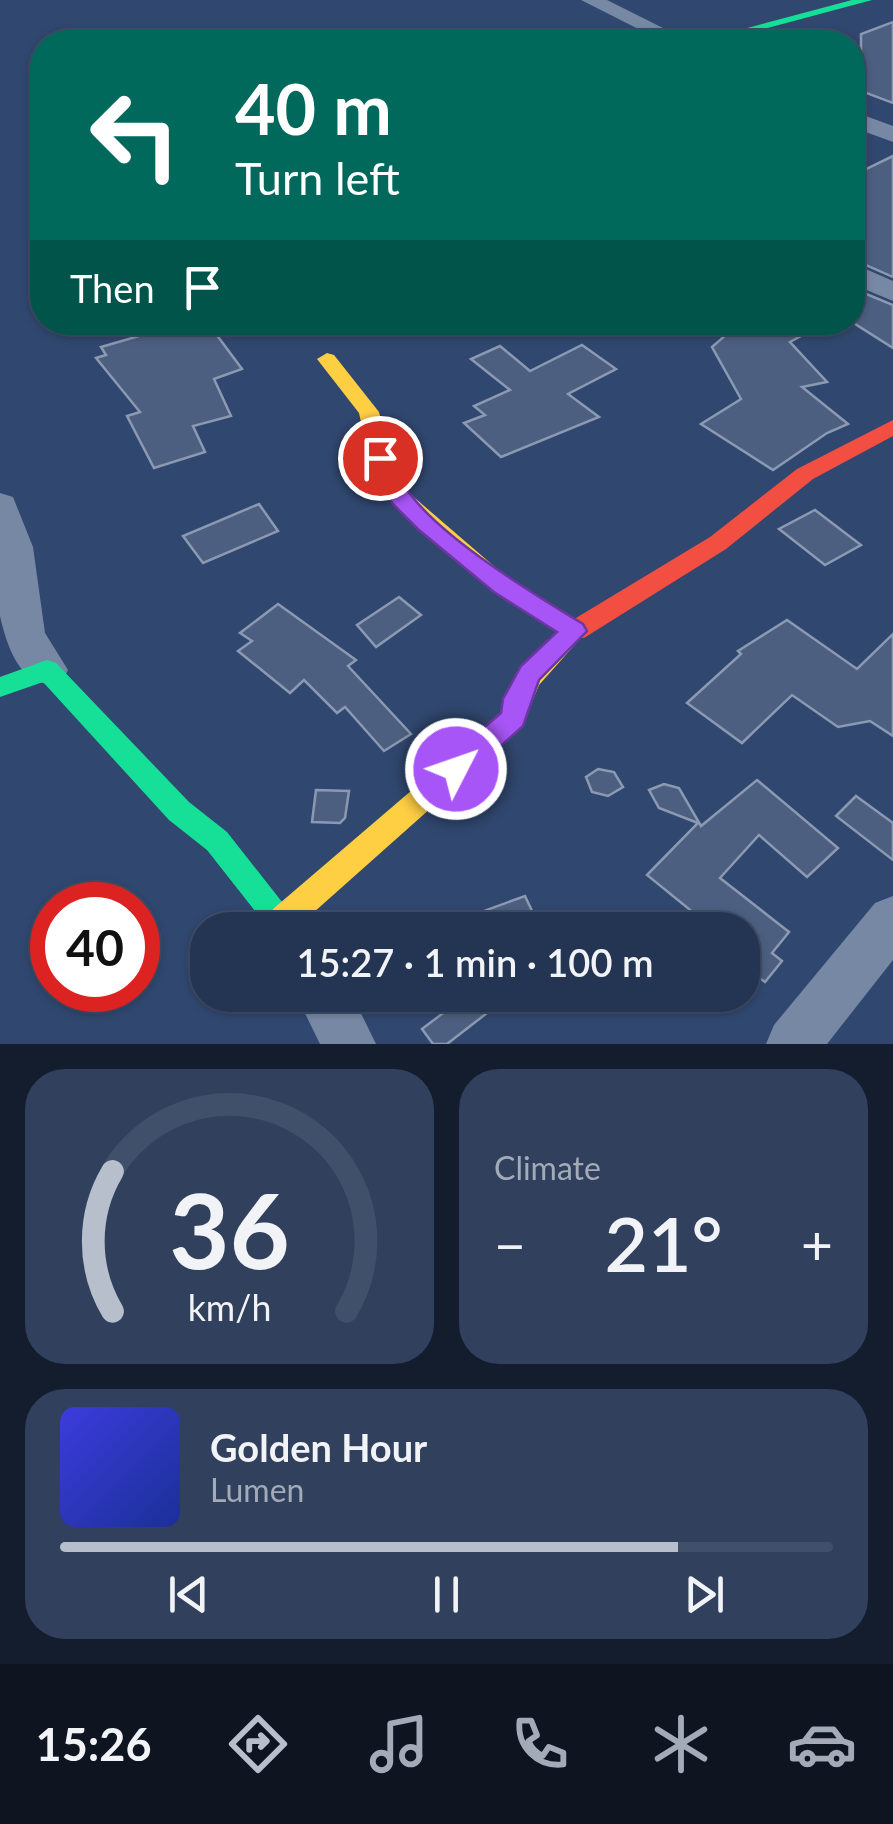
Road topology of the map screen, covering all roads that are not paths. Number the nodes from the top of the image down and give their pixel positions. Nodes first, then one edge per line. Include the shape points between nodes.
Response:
1 (591, 0) edge
2 (866, 0) edge
3 (655, 30) edge
4 (749, 30) edge
5 (865, 123) edge
6 (893, 135) edge
7 (865, 278) edge
8 (893, 292) edge
9 (327, 358) dead end
10 (893, 428) edge
11 (0, 506) edge
12 (574, 631) junction
13 (47, 670) junction
14 (0, 688) edge
15 (275, 912) edge
16 (300, 912) edge
17 (893, 920) edge
18 (332, 1012) edge
19 (349, 1044) edge
20 (793, 1044) edge

1 - 3 street
2 - 4 street
5 - 6 street
7 - 8 street
9 - 12 street via 369,412 380,458 400,498 502,586
10 - 12 street via 805,474 718,543
11 - 13 street via 9,521 19,621 33,658
12 - 16 street via 530,673 513,718
13 - 14 street
13 - 15 street via 179,811 217,841
17 - 20 street
18 - 19 street

